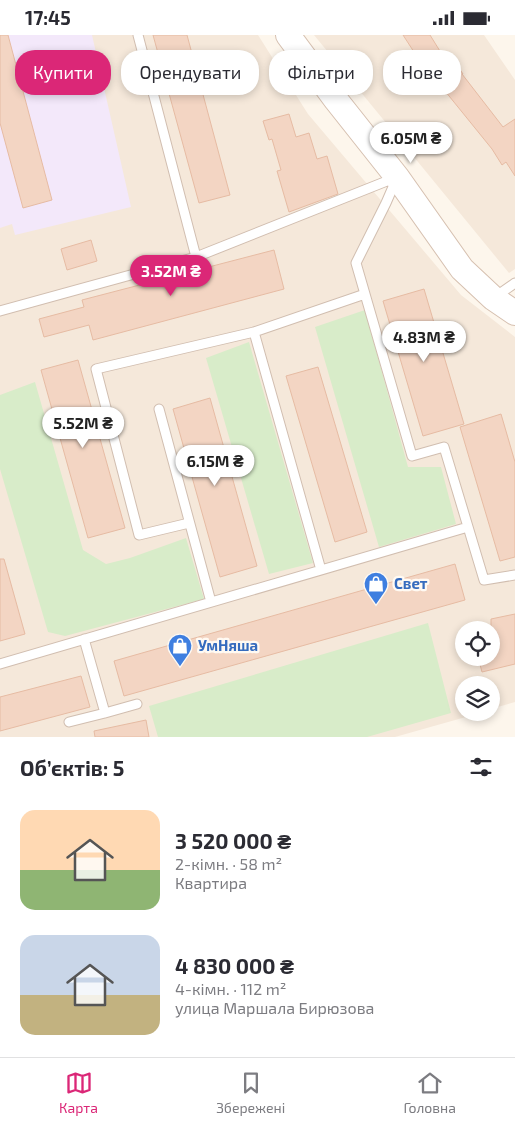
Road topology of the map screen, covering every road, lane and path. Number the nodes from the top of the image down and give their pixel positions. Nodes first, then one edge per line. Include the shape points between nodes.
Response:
1 (138, 35) edge
2 (288, 35) edge
3 (397, 177) junction
4 (196, 257) junction
5 (515, 283) edge
6 (365, 294) junction
7 (493, 298) junction
8 (0, 311) edge
9 (515, 313) edge
10 (254, 332) junction
11 (159, 409) dead end
12 (190, 523) junction
13 (468, 527) junction
14 (321, 570) junction
15 (515, 575) edge
16 (210, 602) junction
17 (84, 639) junction
18 (0, 663) edge
19 (137, 704) dead end
20 (105, 713) junction
21 (69, 722) dead end

1 - 4 lane
2 - 3 main road
3 - 4 lane
3 - 6 lane via 356,263
3 - 7 main road via 462,269
4 - 8 lane
5 - 7 lane
6 - 10 lane
6 - 13 lane via 412,456 444,447
7 - 9 main road
10 - 12 lane via 96,369 139,535
10 - 14 lane
11 - 12 lane
12 - 16 lane
13 - 14 lane
13 - 15 lane via 484,580
14 - 16 lane
16 - 17 lane
17 - 18 lane
17 - 20 lane
19 - 20 lane
20 - 21 lane

